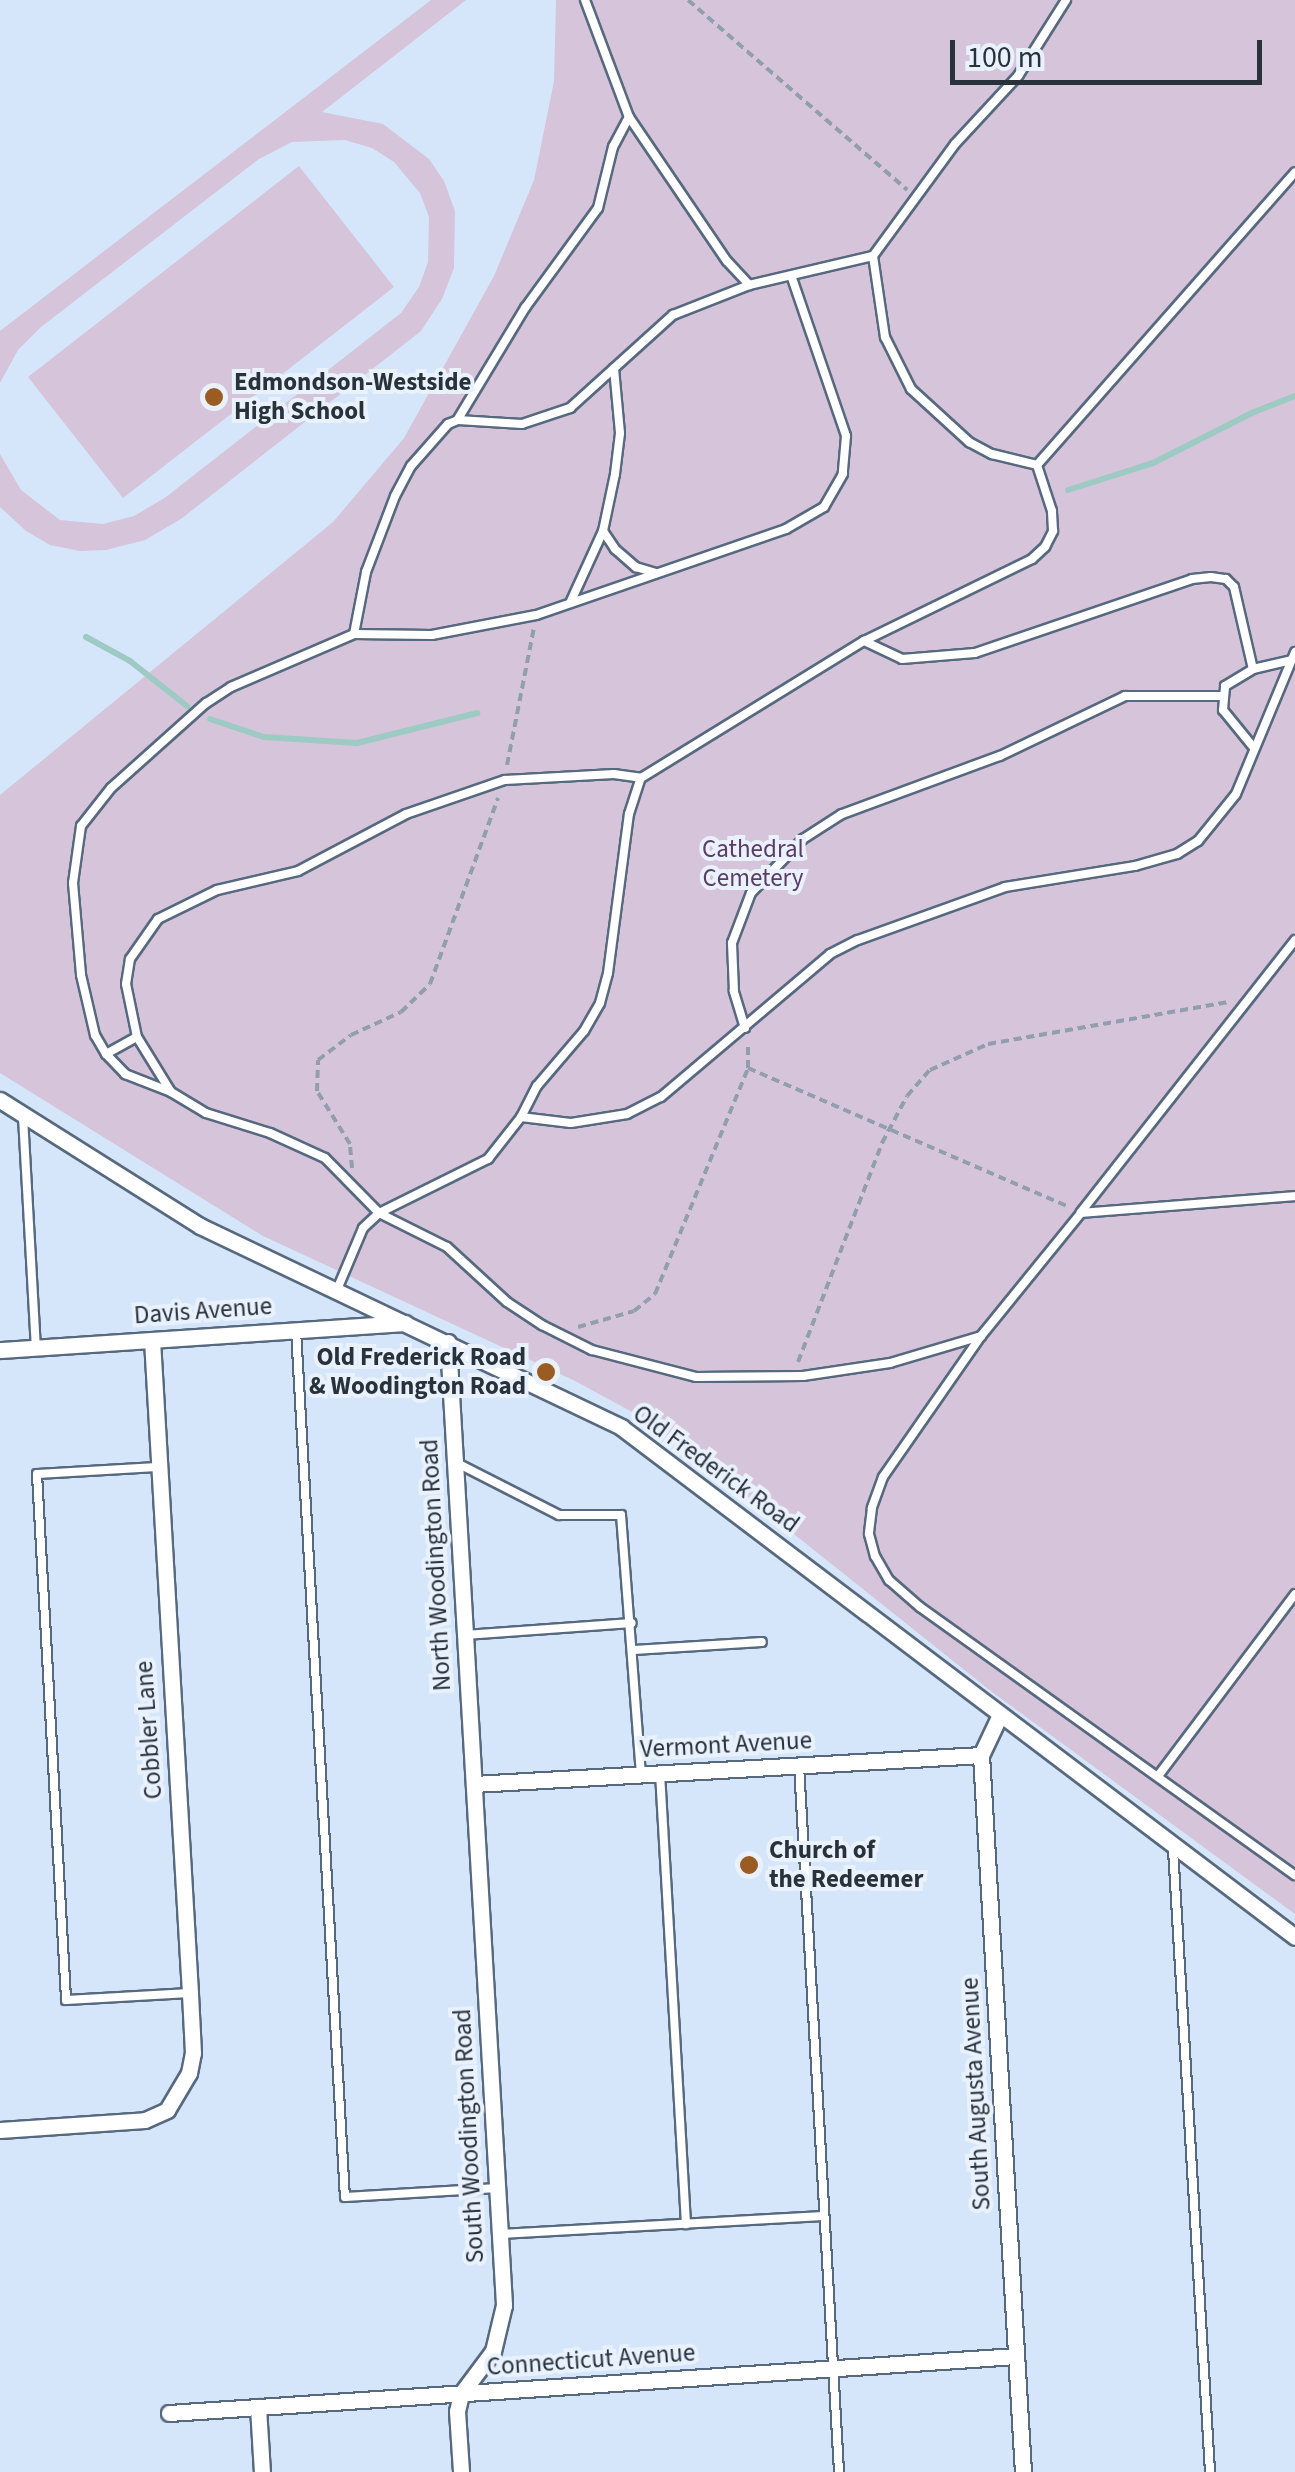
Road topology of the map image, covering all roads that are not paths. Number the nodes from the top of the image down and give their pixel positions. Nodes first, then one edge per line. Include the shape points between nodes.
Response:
1 (586, 0) edge
2 (1066, 0) edge
3 (628, 117) junction
4 (1295, 172) edge
5 (873, 256) junction
6 (792, 278) junction
7 (750, 285) junction
8 (614, 368) junction
9 (458, 420) junction
10 (1037, 465) junction
11 (604, 532) junction
12 (656, 573) junction
13 (572, 601) junction
14 (354, 634) junction
15 (864, 642) junction
16 (1295, 652) edge
17 (1289, 661) junction
18 (1253, 670) junction
19 (1222, 696) junction
20 (1254, 748) junction
21 (641, 778) junction
22 (1295, 940) edge
23 (746, 1028) junction
24 (136, 1038) junction
25 (106, 1054) junction
26 (171, 1092) junction
27 (0, 1100) edge
28 (22, 1114) junction
29 (521, 1117) junction
30 (1295, 1196) edge
31 (1081, 1213) junction
32 (379, 1214) junction
33 (336, 1292) junction
34 (408, 1323) junction
35 (296, 1330) junction
36 (981, 1336) junction
37 (152, 1340) junction
38 (448, 1342) junction
39 (36, 1347) junction
40 (0, 1350) edge
41 (455, 1462) junction
42 (157, 1468) junction
43 (1295, 1594) edge
44 (632, 1623) junction
45 (465, 1636) junction
46 (762, 1642) dead end
47 (634, 1650) junction
48 (999, 1717) junction
49 (981, 1755) junction
50 (798, 1766) junction
51 (641, 1774) junction
52 (660, 1774) junction
53 (1158, 1776) junction
54 (474, 1784) junction
55 (1173, 1844) junction
56 (1295, 1875) edge
57 (1295, 1937) edge
58 (190, 1993) junction
59 (0, 2130) edge
60 (498, 2188) junction
61 (824, 2216) junction
62 (686, 2224) junction
63 (500, 2234) junction
64 (1016, 2356) junction
65 (833, 2368) junction
66 (461, 2394) junction
67 (258, 2407) junction
68 (169, 2413) dead end
69 (262, 2472) edge
70 (461, 2472) edge
71 (839, 2472) edge
72 (1022, 2472) edge
73 (1210, 2472) edge

1 - 3 lane
2 - 5 lane via 1018,76 914,196
3 - 7 lane
3 - 9 lane via 598,208 525,308
4 - 10 lane
5 - 6 lane
5 - 10 lane via 885,338 912,389 969,442
6 - 7 lane
6 - 12 lane via 846,436 843,474 824,507 809,518
7 - 8 lane via 673,316
8 - 9 lane via 594,391 546,419 500,426
8 - 11 lane via 620,433
9 - 14 lane via 434,437 395,496 366,572
10 - 15 lane via 1052,511 1045,547
11 - 12 lane via 614,549
11 - 13 lane
12 - 13 lane
13 - 14 lane via 536,615 432,635
14 - 25 lane via 206,703 88,812 74,850 73,883 82,976
15 - 18 lane via 902,659 976,654 1210,577 1234,587
15 - 21 lane
16 - 17 lane
17 - 18 lane
17 - 20 lane
18 - 19 lane via 1238,676
19 - 20 lane via 1229,721
19 - 23 lane via 1124,696 1000,756 842,814 803,839 751,893 732,942 734,991
20 - 23 lane via 1218,822 1177,854 1004,887 858,940 830,954
21 - 24 lane via 504,780 406,814 298,871 217,890 158,918 130,959 128,1003
21 - 29 lane via 628,814 616,933 600,1003
22 - 31 lane
23 - 29 lane via 661,1097 627,1114 571,1123
24 - 25 lane
24 - 26 lane
25 - 26 lane via 125,1074
26 - 32 lane via 231,1124 308,1148 346,1176
27 - 28 street, Old Frederick Road
28 - 33 street, Old Frederick Road via 200,1226
28 - 39 lane
29 - 32 lane via 488,1159
30 - 31 lane
31 - 36 lane
32 - 33 lane via 353,1246
32 - 36 lane via 447,1247 507,1302 555,1331 592,1350 696,1377 794,1376 890,1363
33 - 34 street, Old Frederick Road
34 - 35 street, Davis Avenue
34 - 38 street, Old Frederick Road
35 - 37 street, Davis Avenue
35 - 60 lane via 345,2196
36 - 53 lane via 883,1477 869,1534 875,1556 889,1580 920,1607
37 - 39 street, Davis Avenue
37 - 42 street, Cobbler Lane
38 - 41 street, North Woodington Road
38 - 48 street, Old Frederick Road via 621,1428
39 - 40 street, Davis Avenue
41 - 44 lane via 559,1515 621,1515
41 - 45 street, North Woodington Road
42 - 58 street, Cobbler Lane
42 - 58 lane via 37,1474 66,2000
43 - 53 lane
44 - 45 lane
44 - 47 lane
45 - 54 street, North Woodington Road
46 - 47 lane
47 - 51 lane
48 - 49 street, South Augusta Avenue
48 - 55 street, Old Frederick Road
49 - 50 street, Vermont Avenue
49 - 64 street, South Augusta Avenue
50 - 52 street, Vermont Avenue
50 - 61 lane
51 - 52 street, Vermont Avenue
51 - 54 street, Vermont Avenue
52 - 62 lane
53 - 56 lane
54 - 60 street, South Woodington Road
55 - 57 street, Old Frederick Road
55 - 73 lane
58 - 59 street, Cobbler Lane via 189,2074 166,2110 123,2124
60 - 63 street, South Woodington Road
61 - 62 lane
61 - 65 lane
62 - 63 lane
63 - 66 street, South Woodington Road via 502,2330
64 - 65 street, Connecticut Avenue
64 - 72 street, South Augusta Avenue
65 - 66 street, Connecticut Avenue
65 - 71 lane
66 - 67 street, Connecticut Avenue
66 - 70 street
67 - 68 street, Connecticut Avenue
67 - 69 street

